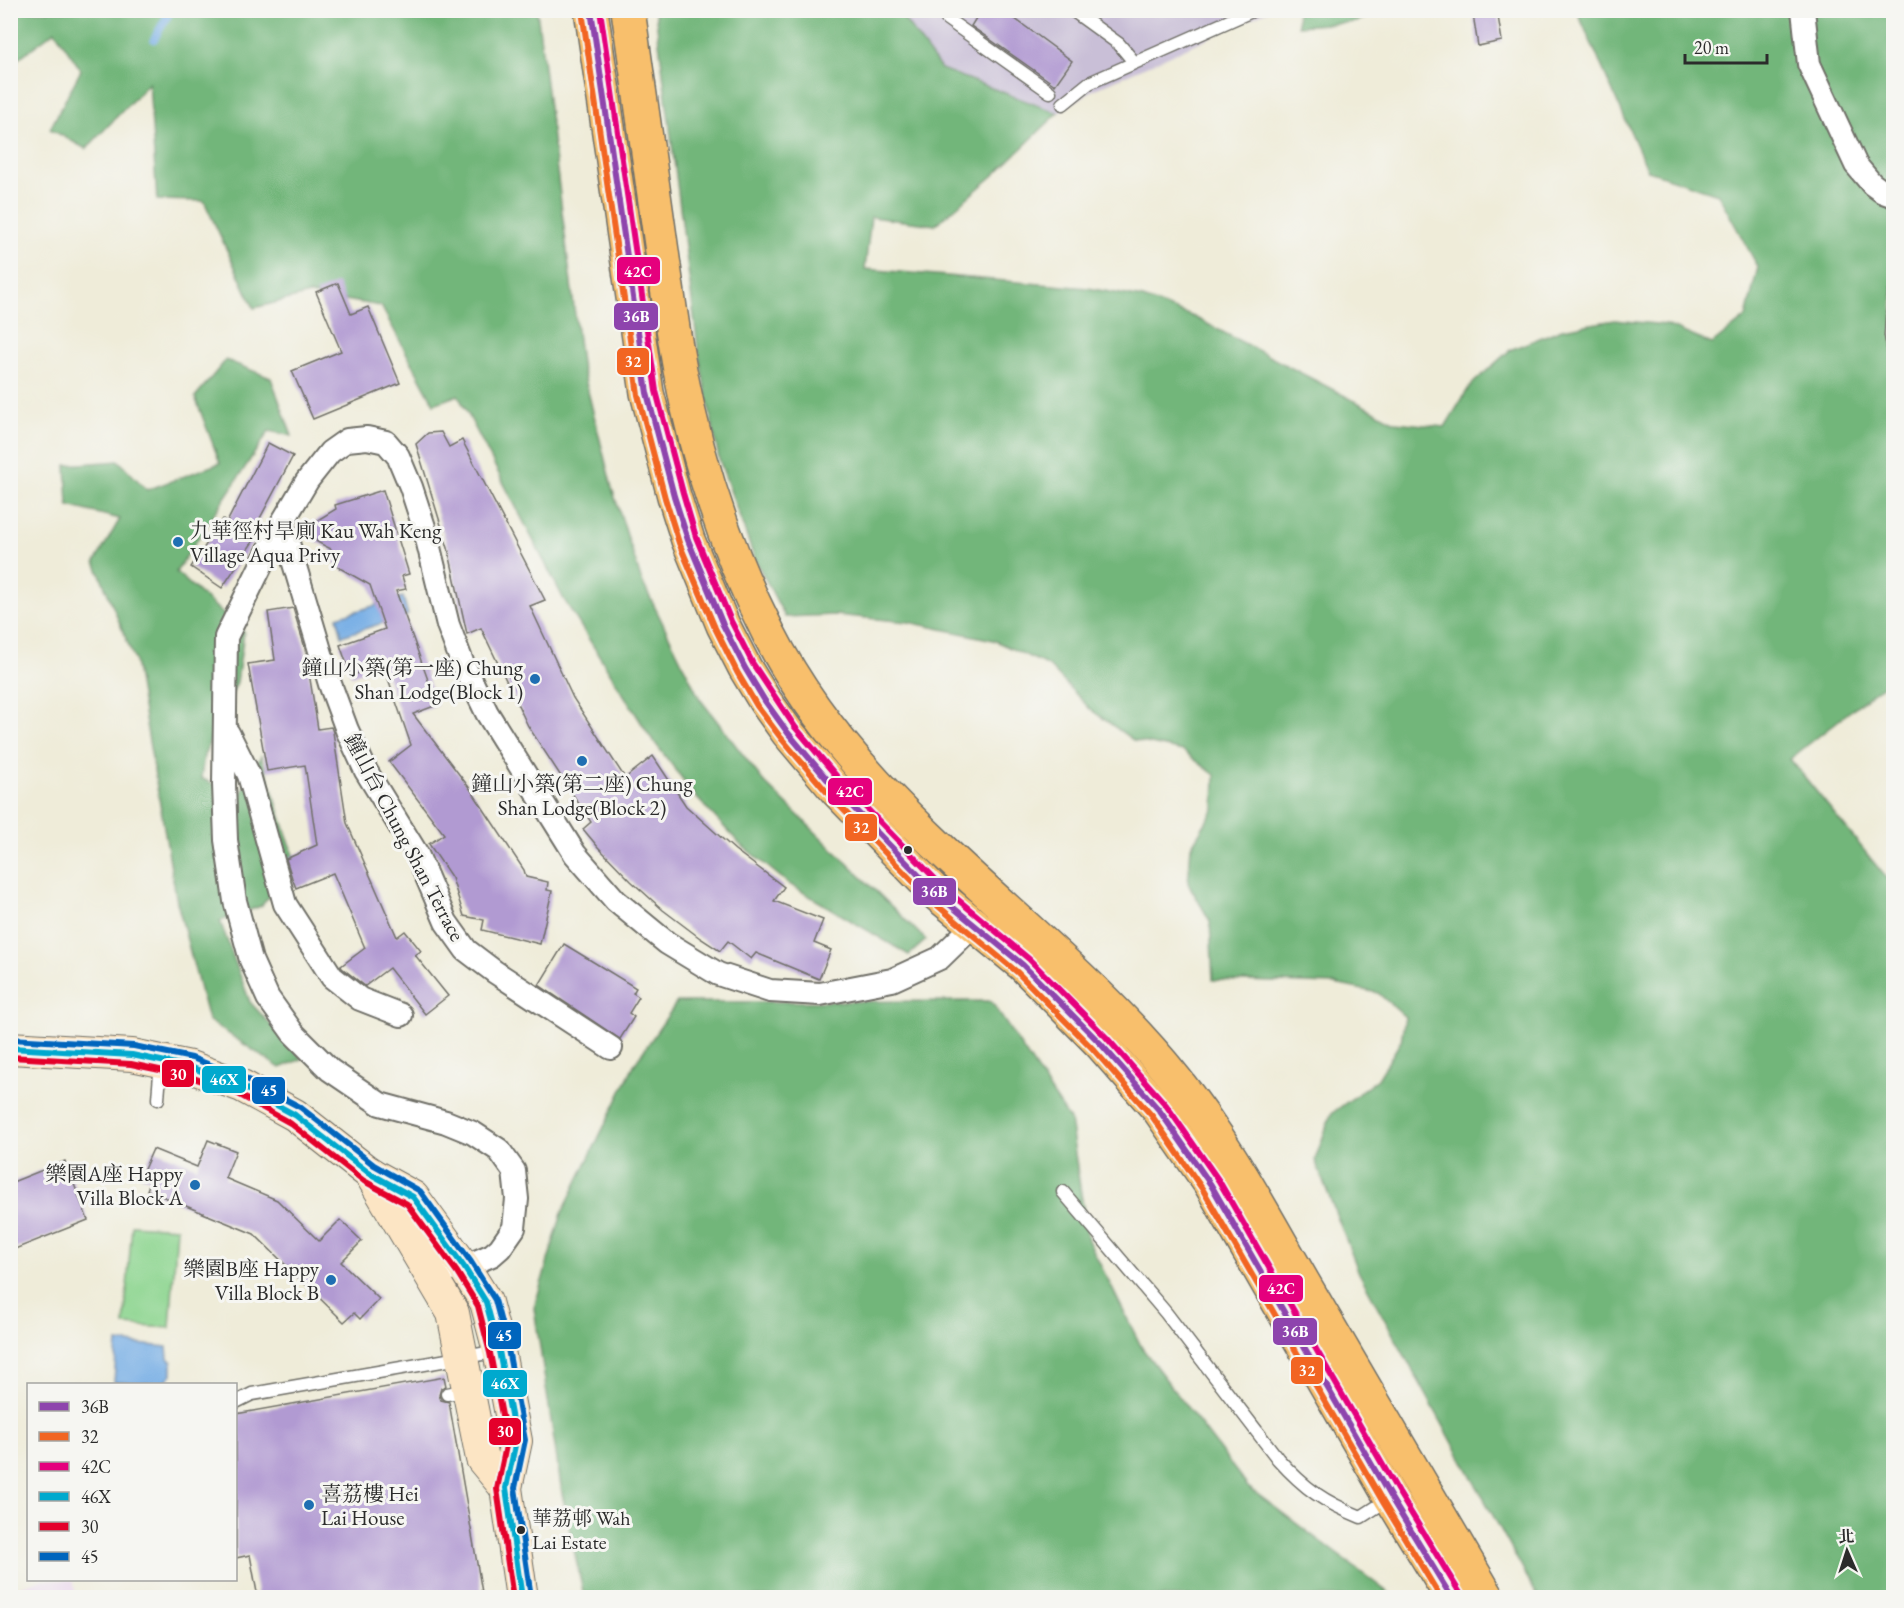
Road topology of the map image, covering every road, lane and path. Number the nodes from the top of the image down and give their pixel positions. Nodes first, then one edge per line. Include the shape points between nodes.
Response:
1 (591, 10) edge
2 (628, 10) edge
3 (953, 10) edge
4 (1072, 10) edge
5 (1254, 10) edge
6 (1803, 10) edge
7 (1134, 63) junction
8 (1050, 92) dead end
9 (1063, 104) dead end
10 (1893, 196) edge
11 (1893, 295) edge
12 (1893, 351) edge
13 (282, 523) junction
14 (226, 728) junction
15 (985, 912) junction
16 (401, 1015) dead end
17 (10, 1048) edge
18 (611, 1048) dead end
19 (162, 1060) junction
20 (158, 1099) dead end
21 (369, 1173) junction
22 (1062, 1192) dead end
23 (464, 1267) junction
24 (430, 1271) junction
25 (453, 1313) junction
26 (499, 1351) junction
27 (462, 1358) junction
28 (237, 1402) edge
29 (506, 1488) junction
30 (1391, 1498) junction
31 (522, 1598) edge
32 (1452, 1598) edge
33 (1488, 1598) edge

1 - 15 main road via 647,393 674,496 704,583 765,701 812,763 938,895
2 - 15 main road via 680,368 708,482 748,589 791,675 843,745 921,829
3 - 8 lane via 947,19
4 - 7 lane via 1119,44
5 - 7 lane
6 - 10 street via 1809,64 1856,165 1872,184
7 - 9 lane via 1089,83
11 - 12 lane
13 - 14 street via 226,637
13 - 15 street via 330,452 347,441 366,438 386,442 398,456 411,487 462,662 487,713 540,800 575,854 616,901 666,943 718,974 770,991 820,994 892,980 939,958
13 - 18 street, 鐘山台 Chung Shan Terrace via 347,729 366,771 417,854 446,922 466,950 488,967
14 - 16 street via 249,775 285,904 332,977 360,999
14 - 23 street via 226,840 235,901 251,960 268,998 293,1033 330,1070 381,1104 473,1133 499,1150 514,1171 514,1228 492,1255
15 - 30 main road via 1023,965 1100,1043 1160,1110 1186,1146
15 - 33 main road via 1061,958 1124,1020 1178,1082 1235,1167
17 - 19 main road
19 - 20 lane
19 - 21 main road via 242,1086 270,1101 318,1132
21 - 23 main road via 413,1197
21 - 24 main road
22 - 30 lane via 1166,1313 1293,1476 1311,1492 1361,1517
23 - 24 street
23 - 25 main road
23 - 26 main road via 486,1302
24 - 25 main road
25 - 27 main road
26 - 27 lane
26 - 29 main road via 516,1441
27 - 28 lane via 252,1394
27 - 29 main road via 458,1392 482,1459
29 - 31 main road
30 - 32 main road

